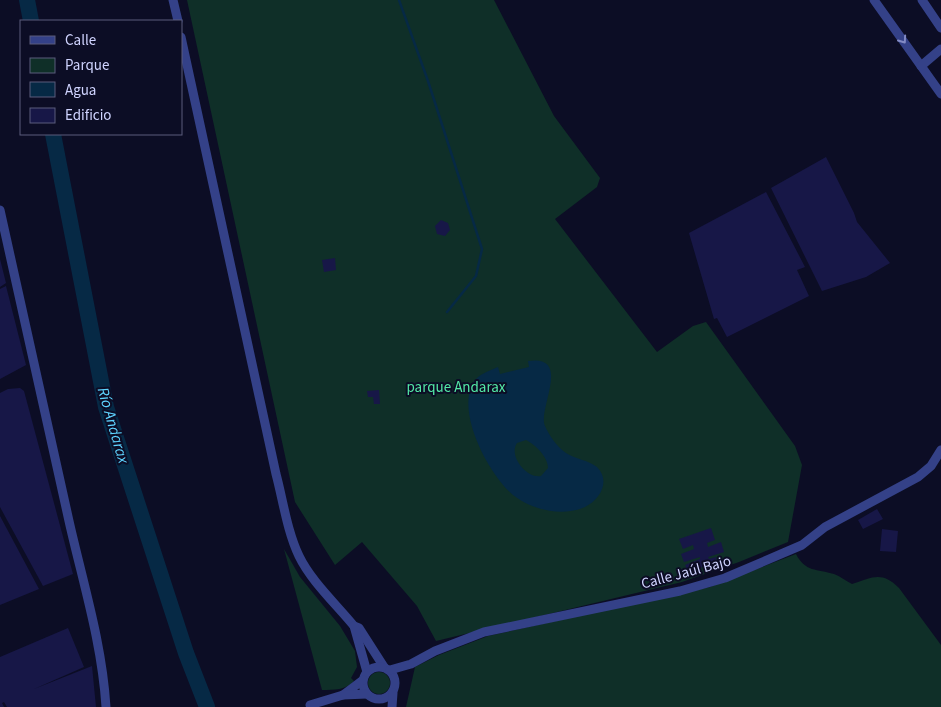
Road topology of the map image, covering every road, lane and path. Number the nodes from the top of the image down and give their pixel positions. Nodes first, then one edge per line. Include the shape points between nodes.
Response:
1 (173, 0) edge
2 (874, 0) edge
3 (922, 0) edge
4 (178, 20) edge
5 (941, 28) edge
6 (182, 41) edge
7 (941, 50) edge
8 (921, 66) junction
9 (941, 94) edge
10 (0, 210) edge
11 (941, 450) edge
12 (354, 626) junction
13 (411, 664) junction
14 (387, 669) junction
15 (365, 676) junction
16 (396, 680) junction
17 (393, 693) junction
18 (343, 695) junction
19 (374, 700) edge
20 (310, 704) dead end
21 (106, 707) edge
22 (392, 707) edge

1 - 4 street
2 -> 8 street
3 - 5 street
6 - 12 street via 292,538 308,570
7 - 8 street
8 - 9 street
10 - 21 street via 87,588
11 - 13 street, Calle Jaúl Bajo via 931,466 918,477 825,527 802,545 764,563 680,591 484,632
12 - 14 street via 364,634
12 - 15 street
13 - 14 street, Calle Jaúl Bajo
13 - 16 street, Calle Jaúl Bajo
14 - 15 street via 372,668
14 - 16 street
15 - 18 street
15 - 19 street via 363,688
16 - 17 street
17 - 19 street via 382,700
17 - 22 street
18 - 19 street
18 - 20 street

